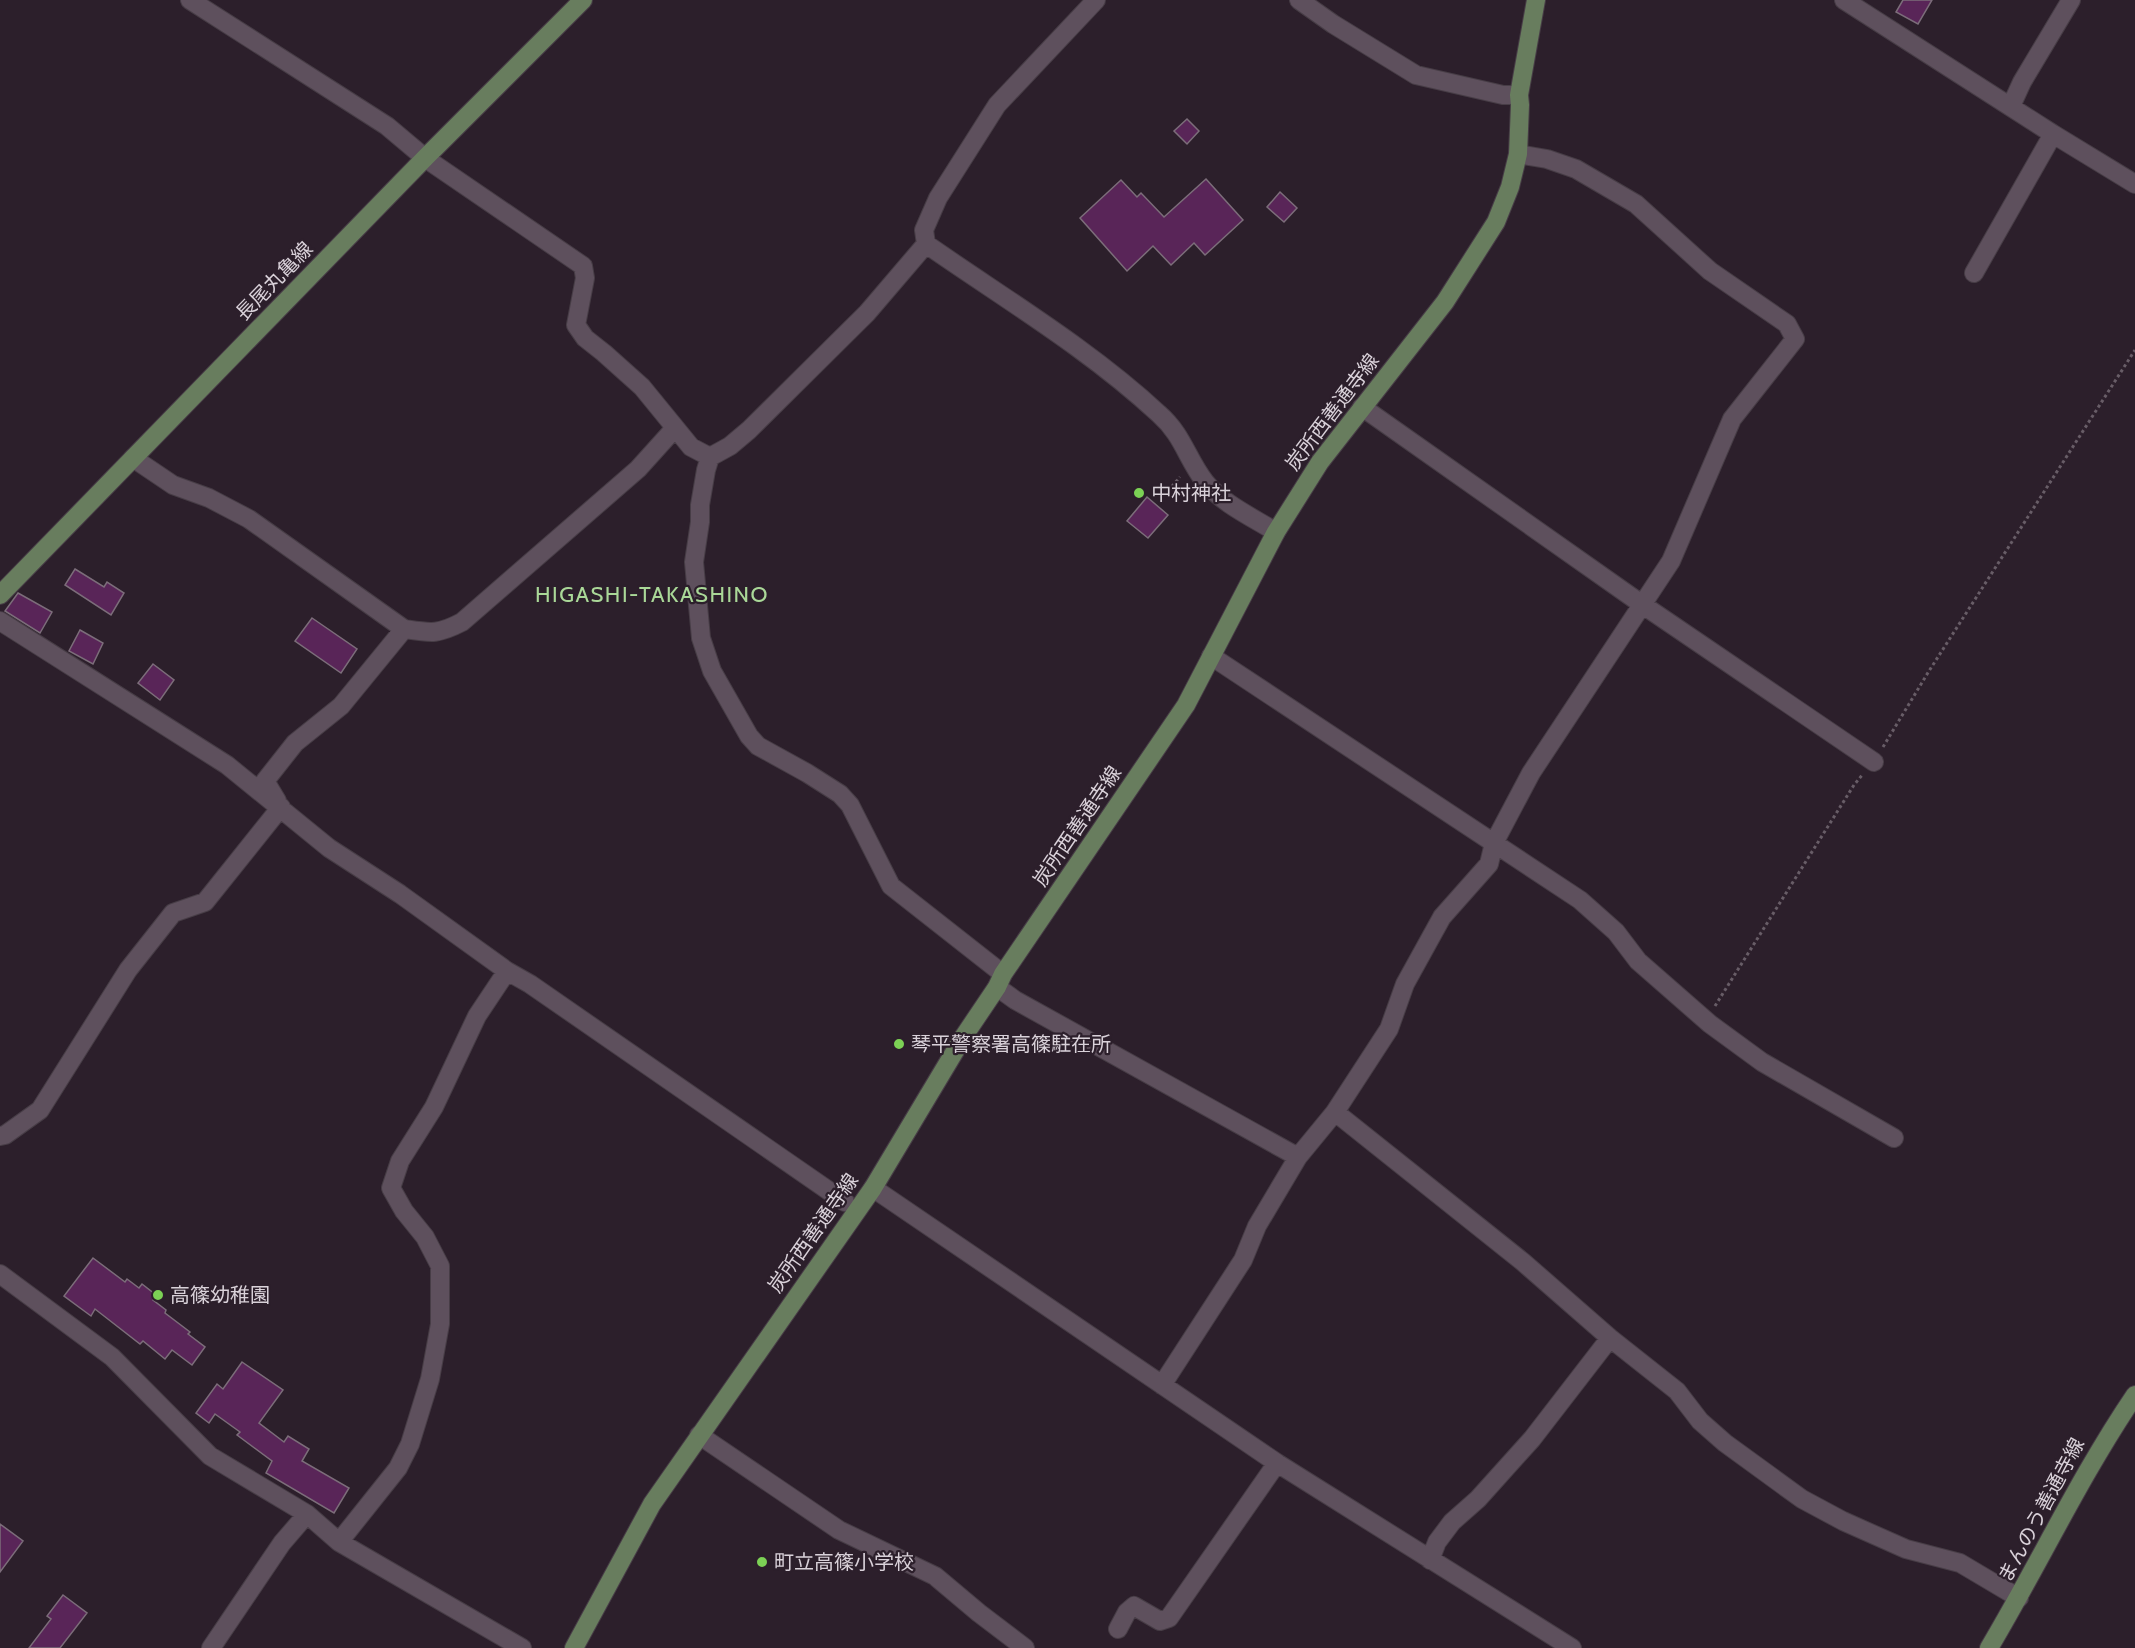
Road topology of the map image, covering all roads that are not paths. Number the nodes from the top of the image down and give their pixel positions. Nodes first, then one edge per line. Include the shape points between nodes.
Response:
1 (190, 0) edge
2 (583, 0) edge
3 (1096, 0) edge
4 (1299, 0) edge
5 (1536, 0) edge
6 (1844, 0) edge
7 (2071, 0) edge
8 (1519, 96) junction
9 (2011, 106) junction
10 (2053, 134) junction
11 (1518, 154) junction
12 (425, 158) junction
13 (2135, 184) edge
14 (926, 244) junction
15 (1974, 273) dead end
16 (1362, 407) junction
17 (675, 428) junction
18 (710, 457) junction
19 (133, 458) junction
20 (1276, 532) junction
21 (0, 595) edge
22 (1642, 605) junction
23 (0, 621) edge
24 (404, 629) junction
25 (1211, 656) junction
26 (1874, 762) road end
27 (282, 807) junction
28 (1494, 843) junction
29 (507, 971) junction
30 (1000, 980) junction
31 (1335, 1112) junction
32 (0, 1136) edge
33 (1894, 1138) dead end
34 (1298, 1157) junction
35 (873, 1188) junction
36 (845, 1202) dead end
37 (0, 1274) edge
38 (1610, 1338) junction
39 (1162, 1385) junction
40 (2135, 1395) edge
41 (699, 1435) junction
42 (1277, 1463) junction
43 (308, 1514) junction
44 (339, 1542) junction
45 (1430, 1560) junction
46 (2019, 1598) junction
47 (1118, 1629) dead end
48 (1548, 1642) edge
49 (211, 1648) edge
50 (522, 1648) edge
51 (574, 1648) edge
52 (1025, 1648) edge
53 (1572, 1648) edge
54 (1989, 1648) edge

1 - 12 street via 387,126
2 - 12 main road, 長尾丸亀線
3 - 14 street via 997,105 938,198 924,230
4 - 8 street via 1416,75
5 - 8 main road, 炭所西善通寺線
6 - 9 street
7 - 9 street
8 - 11 main road, 炭所西善通寺線
9 - 10 street
10 - 13 street
10 - 15 street
11 - 16 main road, 炭所西善通寺線 via 1496,222 1476,256
11 - 22 street via 1576,168 1636,204 1710,271 1787,324 1795,339 1732,419 1671,561
12 - 17 street via 583,266 585,278 576,325 585,338 642,387
12 - 19 main road, 長尾丸亀線
14 - 18 street via 867,313 749,430
14 - 20 street via 1066,339 1138,395 1180,437 1207,484 1228,503
16 - 20 main road, 炭所西善通寺線 via 1320,462
16 - 22 street
17 - 18 street via 690,447
17 - 24 street via 638,469 462,622 432,634
18 - 30 street via 694,562 701,638 712,671 758,746 840,794 850,805 891,886
19 - 21 main road, 長尾丸亀線
19 - 24 street via 173,485 249,519
20 - 25 main road, 炭所西善通寺線
22 - 26 street
22 - 28 street via 1531,773
23 - 27 street via 227,765
24 - 27 street via 341,706 295,743 265,781
25 - 28 street
25 - 30 main road, 炭所西善通寺線 via 1186,705
27 - 29 street via 329,848
27 - 32 street via 205,902 173,913 97,1016 40,1110
28 - 31 street via 1489,864 1442,917 1405,984 1389,1029
28 - 33 street via 1580,900 1616,932 1638,961 1744,1050
29 - 36 street
29 - 44 street via 477,1016 434,1107 400,1161 392,1188 440,1266 440,1324 430,1379 410,1444 398,1468
30 - 34 street via 1015,1000
30 - 35 main road, 炭所西善通寺線
31 - 34 street
31 - 38 street via 1523,1262
34 - 39 street via 1257,1226 1243,1260
35 - 39 street
35 - 41 main road, 炭所西善通寺線
37 - 43 street via 112,1356 210,1456
38 - 45 street via 1532,1439 1452,1522
38 - 46 street via 1677,1392 1700,1421 1725,1443 1802,1498 1906,1549 1960,1563
39 - 42 street
40 - 46 main road, まんのう善通寺線 via 2102,1443
41 - 51 main road, 炭所西善通寺線 via 652,1504
41 - 52 street via 839,1530 935,1576
42 - 45 street
42 - 47 street via 1169,1618 1160,1621 1134,1606
43 - 44 street
43 - 49 street via 282,1543
44 - 50 street
45 - 48 street
46 - 54 main road, まんのう善通寺線
48 - 53 street

